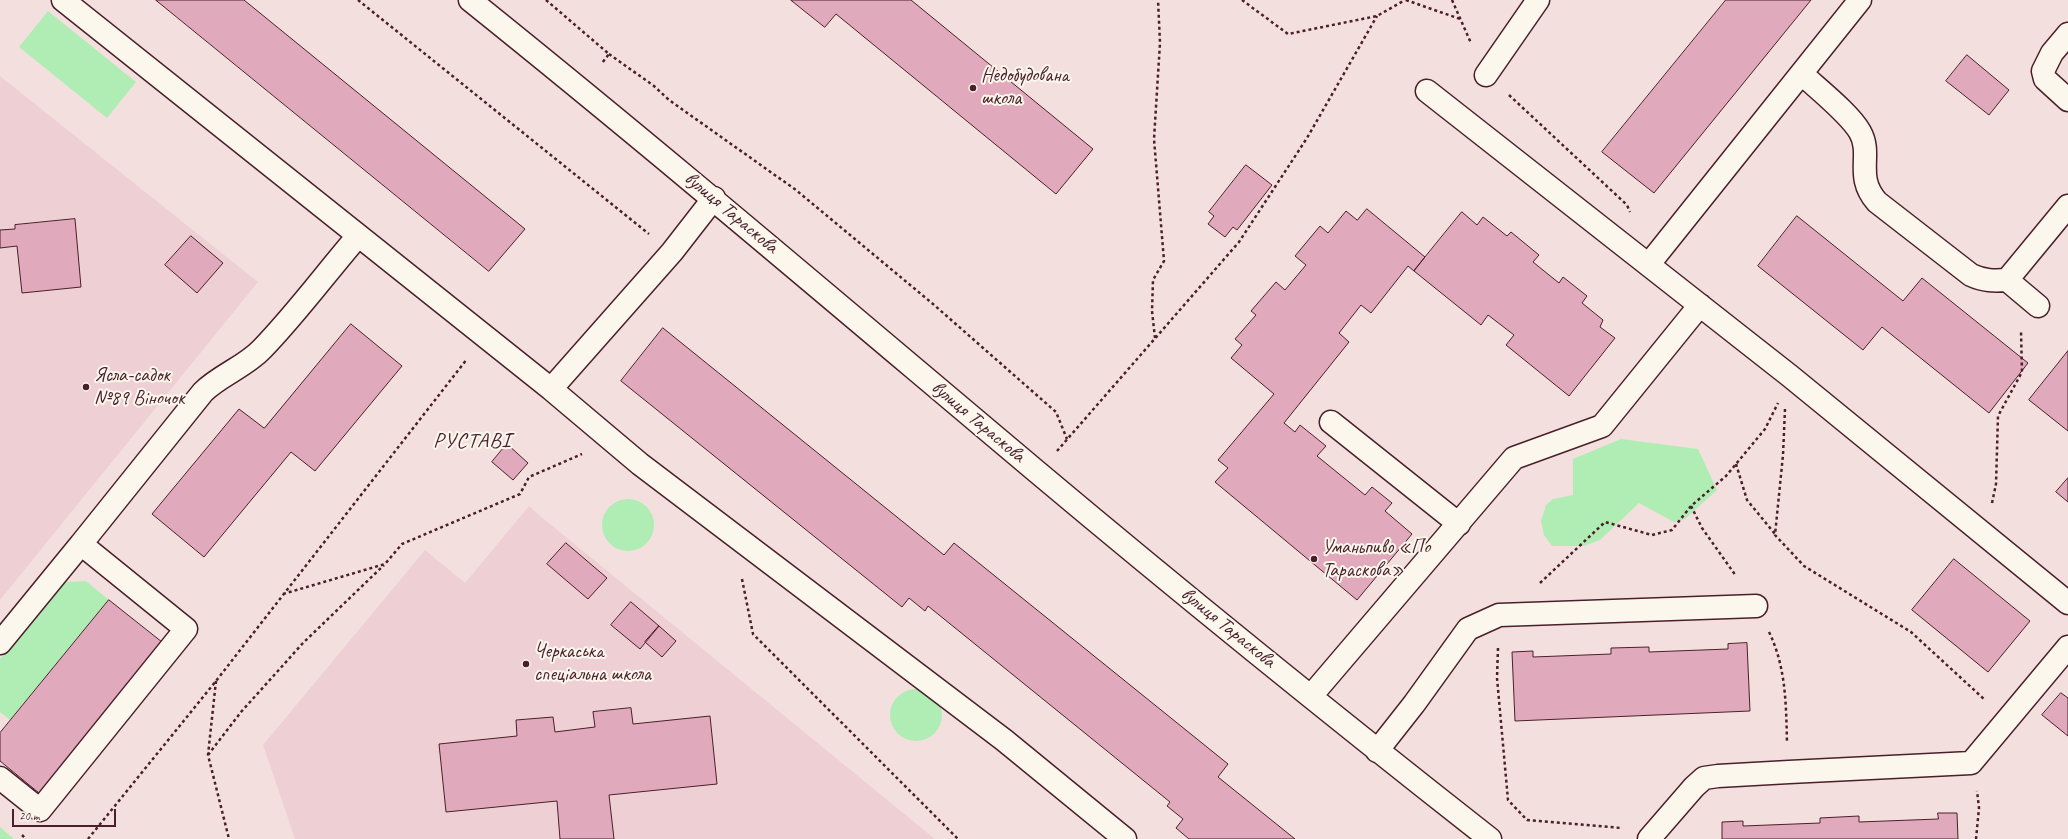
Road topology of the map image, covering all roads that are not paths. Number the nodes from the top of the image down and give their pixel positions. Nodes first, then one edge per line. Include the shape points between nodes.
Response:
1 (63, 0) edge
2 (470, 0) edge
3 (1538, 0) edge
4 (1860, 0) edge
5 (2068, 34) edge
6 (1486, 74) road end
7 (1802, 74) junction
8 (1427, 91) dead end
9 (2068, 100) edge
10 (714, 198) junction
11 (2068, 206) edge
12 (358, 236) junction
13 (1650, 264) junction
14 (2007, 280) junction
15 (1700, 305) junction
16 (2038, 306) road end
17 (551, 389) junction
18 (1331, 422) dead end
19 (1459, 524) junction
20 (81, 544) junction
21 (2068, 603) edge
22 (1756, 606) dead end
23 (0, 643) edge
24 (2068, 647) edge
25 (1311, 696) junction
26 (1377, 751) junction
27 (0, 778) edge
28 (1652, 835) edge
29 (1126, 839) edge
30 (1490, 839) edge

1 - 12 street
2 - 10 street, вулиця Тараскова
3 - 6 street
4 - 7 street
5 - 9 street via 2052,53 2042,71 2045,79
7 - 13 street
7 - 14 street via 1861,133 1865,179 1868,191 1877,202 1971,275 1981,280
8 - 13 street
10 - 17 street via 672,252
10 - 25 street, вулиця Тараскова via 1038,473
11 - 14 street
12 - 17 street
12 - 20 street via 262,349 203,392
13 - 15 street
14 - 16 street
15 - 19 street via 1602,426 1514,458
15 - 21 street
17 - 29 street via 612,441 733,536 1004,740
18 - 19 street
19 - 25 street
20 - 23 street
20 - 27 street via 186,630 40,810
22 - 26 street via 1499,615 1468,629
24 - 28 street via 1971,763 1704,778
25 - 26 street, вулиця Тараскова
26 - 30 street, вулиця Тараскова

